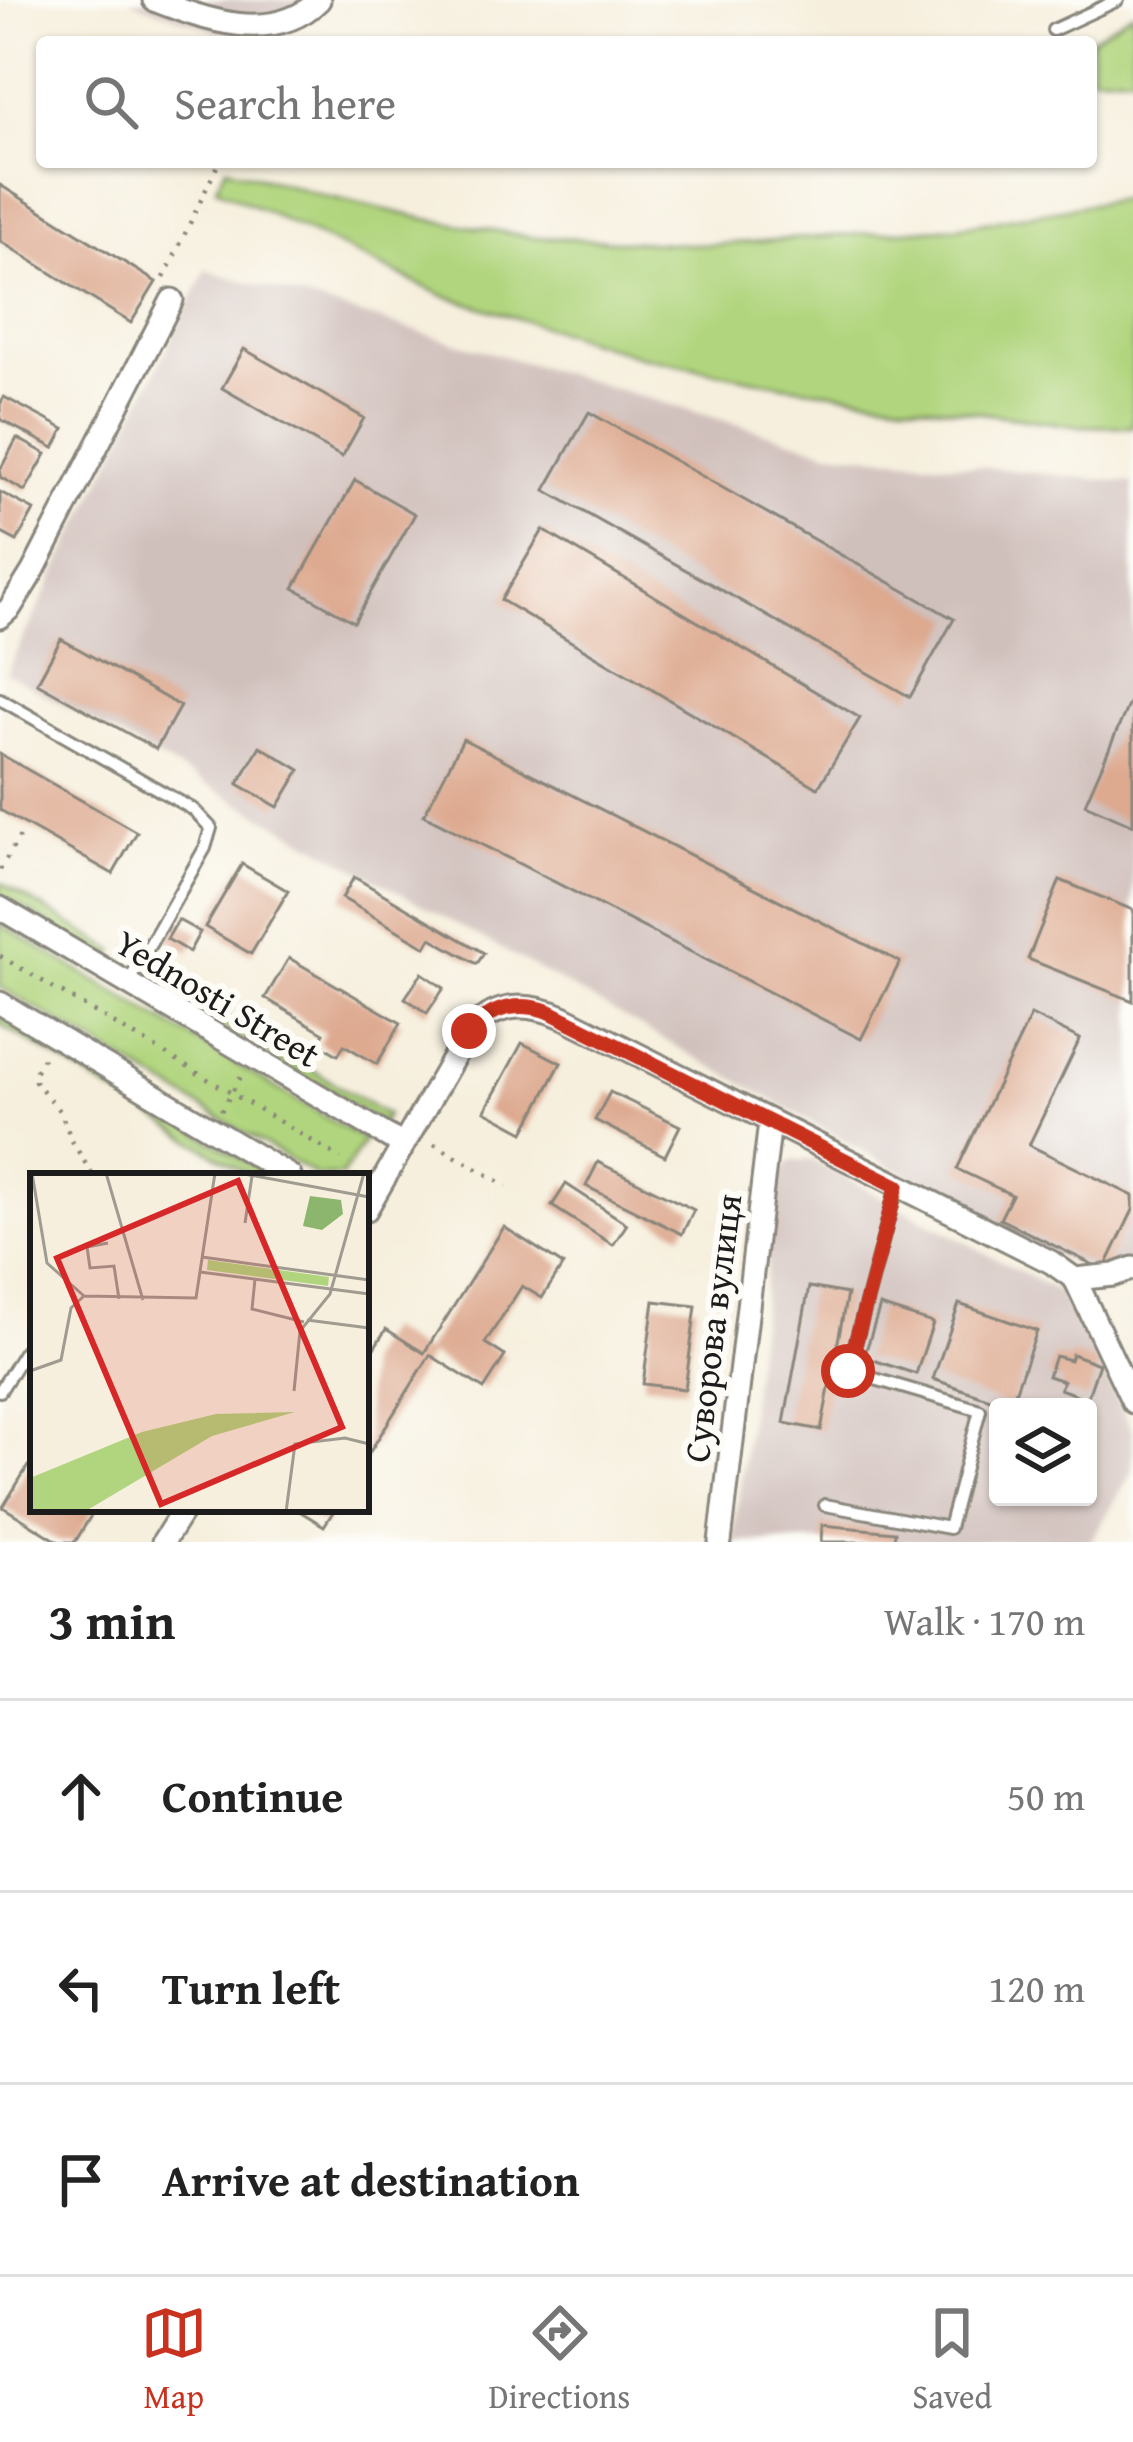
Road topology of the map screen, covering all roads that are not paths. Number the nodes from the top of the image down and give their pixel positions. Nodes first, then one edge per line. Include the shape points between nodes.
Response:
1 (154, 0) edge
2 (319, 0) edge
3 (1118, 0) edge
4 (1053, 30) dead end
5 (172, 300) road end
6 (0, 617) edge
7 (0, 699) edge
8 (0, 908) edge
9 (128, 983) junction
10 (0, 1003) edge
11 (770, 1122) junction
12 (406, 1138) junction
13 (285, 1173) edge
14 (897, 1186) junction
15 (369, 1205) edge
16 (1133, 1268) edge
17 (1075, 1279) junction
18 (30, 1343) edge
19 (0, 1391) edge
20 (1133, 1402) edge
21 (825, 1505) dead end
22 (182, 1512) edge
23 (164, 1542) edge
24 (720, 1542) edge

1 - 2 street via 248,26 288,20
3 - 4 lane
5 - 6 street via 34,571
7 - 9 lane via 211,827
8 - 9 street, Yednosti Street
9 - 12 street, Yednosti Street
10 - 13 street
11 - 12 street via 562,1017 518,1005 488,1014 469,1031
11 - 14 street
11 - 24 street, Суворова вулиця
12 - 15 street
14 - 17 street
14 - 21 lane via 848,1371 980,1411 949,1528
16 - 17 street
17 - 20 street
18 - 19 lane
22 - 23 street

